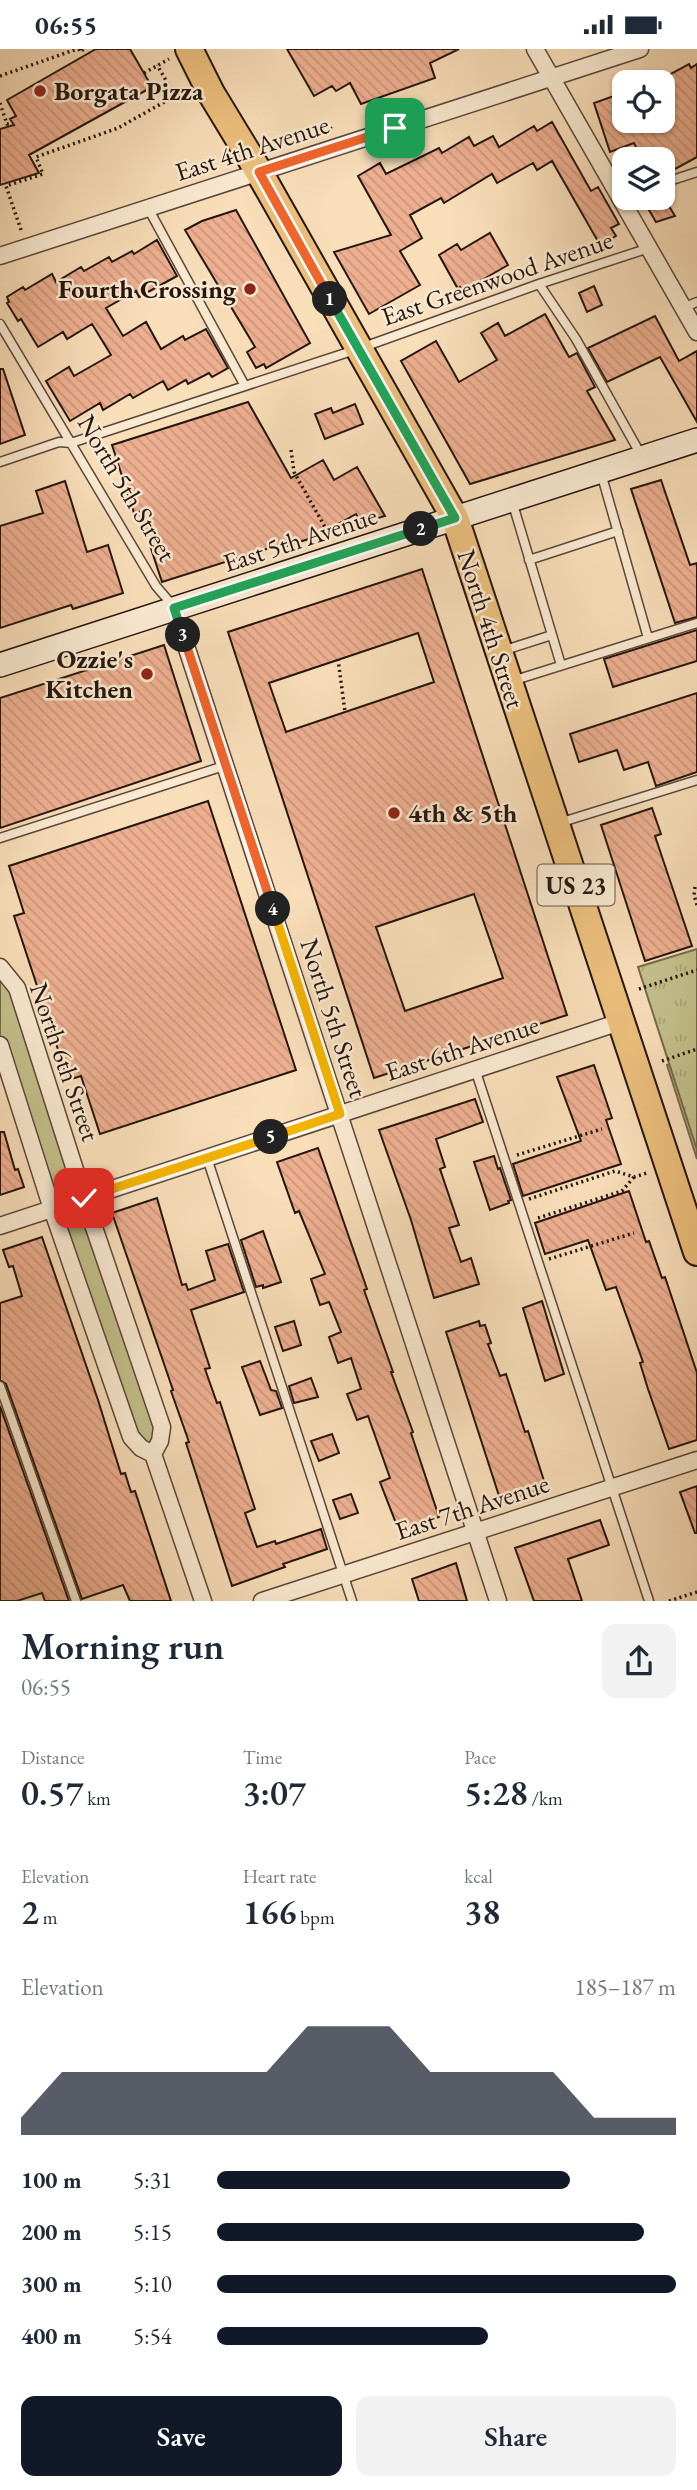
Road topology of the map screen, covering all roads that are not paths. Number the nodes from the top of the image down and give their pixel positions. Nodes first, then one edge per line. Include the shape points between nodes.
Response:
1 (535, 49) edge
2 (640, 49) edge
3 (179, 54) edge
4 (551, 78) junction
5 (259, 172) junction
6 (697, 172) edge
7 (612, 179) edge
8 (675, 179) edge
9 (148, 208) junction
10 (629, 210) edge
11 (649, 248) junction
12 (0, 257) edge
13 (539, 283) junction
14 (690, 305) edge
15 (0, 324) edge
16 (697, 332) edge
17 (359, 349) junction
18 (245, 386) junction
19 (697, 440) edge
20 (71, 443) junction
21 (643, 457) junction
22 (0, 462) edge
23 (601, 471) junction
24 (511, 499) junction
25 (455, 518) junction
26 (618, 531) junction
27 (529, 560) junction
28 (174, 608) junction
29 (697, 623) edge
30 (552, 635) junction
31 (648, 638) junction
32 (499, 652) junction
33 (0, 665) edge
34 (561, 665) junction
35 (509, 682) junction
36 (227, 765) junction
37 (697, 780) edge
38 (556, 824) junction
39 (0, 838) edge
40 (0, 967) edge
41 (620, 1022) junction
42 (0, 1045) edge
43 (475, 1069) junction
44 (340, 1114) junction
45 (207, 1158) junction
46 (84, 1198) junction
47 (52, 1209) junction
48 (0, 1226) edge
49 (697, 1252) edge
50 (0, 1386) edge
51 (153, 1454) junction
52 (697, 1460) edge
53 (612, 1487) junction
54 (475, 1532) junction
55 (343, 1575) junction
56 (76, 1601) edge
57 (203, 1601) edge
58 (262, 1601) edge
59 (352, 1601) edge
60 (498, 1601) edge
61 (649, 1601) edge

1 - 4 street
2 - 4 street, East 4th Avenue
3 - 5 main road, North 4th Street / US 23 via 212,93
4 - 5 street, East 4th Avenue
4 - 7 street
5 - 9 street, East 4th Avenue
5 - 17 main road, North 4th Street / US 23
6 - 8 lane
9 - 12 street, East 4th Avenue
9 - 18 lane
10 - 11 street
11 - 13 lane, East Greenwood Avenue
11 - 14 street
13 - 17 lane, East Greenwood Avenue
13 - 21 lane
14 - 16 street
15 - 20 lane, North 5th Street
17 - 18 lane, East Greenwood Avenue
17 - 25 main road, North 4th Street / US 23
18 - 20 lane, East Greenwood Avenue
19 - 21 main road, East 5th Avenue
20 - 22 lane, East Greenwood Avenue via 59,442
20 - 28 lane, North 5th Street via 156,586
21 - 23 main road, East 5th Avenue
23 - 24 main road, East 5th Avenue
23 - 26 lane
24 - 25 main road, East 5th Avenue
24 - 27 lane
25 - 28 main road, East 5th Avenue
25 - 32 main road, North 4th Street / US 23
26 - 27 lane
26 - 31 lane
27 - 30 lane
28 - 33 main road, East 5th Avenue
28 - 36 street, North 5th Street
29 - 31 lane
30 - 32 lane
30 - 34 lane
31 - 34 lane
32 - 35 main road, North 4th Street / US 23
34 - 35 lane
35 - 38 main road, North 4th Street / US 23
36 - 39 lane
36 - 44 street, North 5th Street
37 - 38 lane
38 - 41 main road, North 4th Street / US 23
40 - 46 street, North 6th Street via 17,988
41 - 43 street, East 6th Avenue
41 - 49 main road, North 4th Street / US 23
42 - 47 street
43 - 44 street, East 6th Avenue
43 - 53 lane
44 - 45 street, East 6th Avenue
44 - 54 street, North 5th Street
45 - 46 street, East 6th Avenue
45 - 55 lane
46 - 47 street, East 6th Avenue
46 - 51 street, North 6th Street via 162,1427
47 - 48 street, East 6th Avenue
47 - 51 street via 131,1437
50 - 56 lane
51 - 57 street
52 - 53 street, East 7th Avenue
53 - 54 street, East 7th Avenue
53 - 61 lane
54 - 55 street, East 7th Avenue
54 - 60 street, North 5th Street
55 - 58 street, East 7th Avenue
55 - 59 lane

